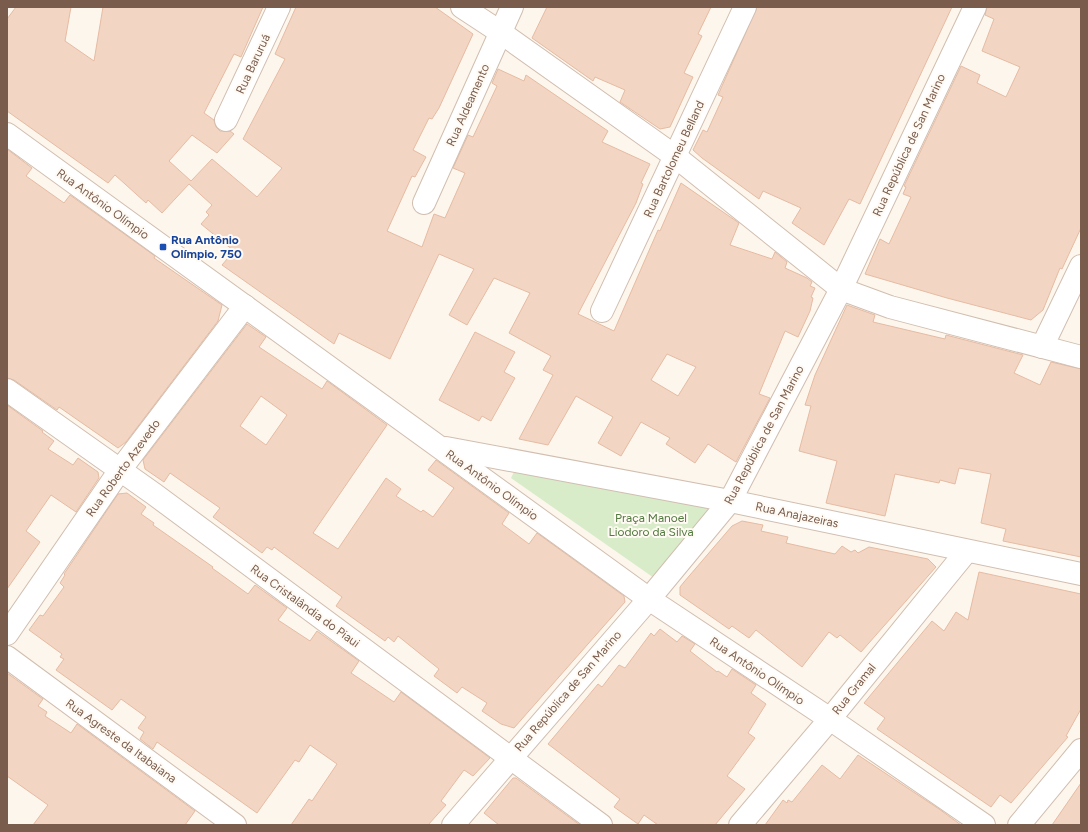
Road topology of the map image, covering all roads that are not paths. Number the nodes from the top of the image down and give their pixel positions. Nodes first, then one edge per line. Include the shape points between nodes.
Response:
1 (279, 7) edge
2 (462, 7) edge
3 (512, 7) edge
4 (745, 7) edge
5 (975, 7) edge
6 (500, 32) junction
7 (226, 120) dead end
8 (7, 134) edge
9 (676, 157) junction
10 (424, 202) dead end
11 (1081, 266) edge
12 (841, 289) junction
13 (245, 306) junction
14 (602, 311) dead end
15 (1042, 347) junction
16 (1081, 357) edge
17 (7, 390) edge
18 (441, 447) junction
19 (120, 470) junction
20 (730, 501) junction
21 (966, 552) junction
22 (1081, 574) edge
23 (649, 599) junction
24 (7, 634) edge
25 (7, 657) edge
26 (830, 719) junction
27 (1081, 750) edge
28 (510, 758) junction
29 (235, 825) edge
30 (452, 825) edge
31 (602, 825) edge
32 (740, 825) edge
33 (984, 825) edge
34 (1019, 825) edge

1 - 7 street, Rua Baruruá
2 - 6 street
3 - 6 street, Rua Aldeamento
4 - 9 street, Rua Bartolomeu Belland
5 - 12 street, Rua República de San Marino
6 - 9 street
6 - 10 street, Rua Aldeamento
8 - 13 street, Rua Antônio Olímpio
9 - 12 street
9 - 14 street, Rua Bartolomeu Belland
11 - 15 street
12 - 15 street via 890,307
12 - 20 street, Rua República de San Marino
13 - 18 street, Rua Antônio Olímpio
13 - 19 street, Rua Roberto Azevedo
15 - 16 street
17 - 19 street, Rua Cristalândia do Piaui
18 - 20 street, Rua Anajazeiras
18 - 23 street, Rua Antônio Olímpio
19 - 24 street, Rua Roberto Azevedo
19 - 28 street, Rua Cristalândia do Piaui
20 - 21 street, Rua Anajazeiras
20 - 23 street, Rua República de San Marino
21 - 22 street, Rua Anajazeiras
21 - 26 street, Rua Gramal
23 - 26 street, Rua Antônio Olímpio
23 - 28 street, Rua República de San Marino
25 - 29 street, Rua Agreste da Itabaiana
26 - 32 street, Rua Gramal
26 - 33 street, Rua Antônio Olímpio
27 - 34 street
28 - 30 street, Rua República de San Marino
28 - 31 street, Rua Cristalândia do Piaui

